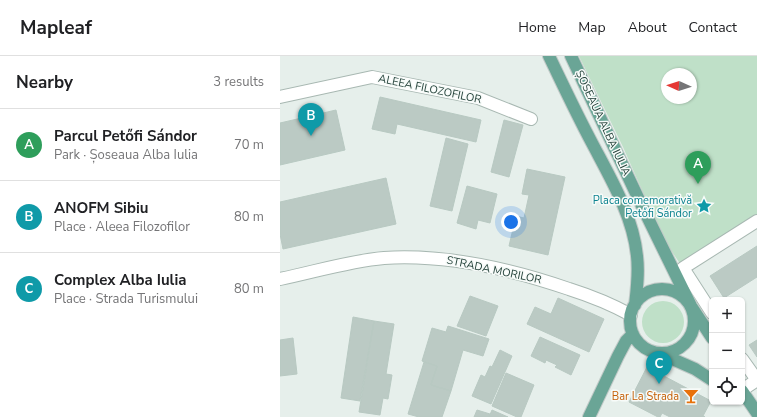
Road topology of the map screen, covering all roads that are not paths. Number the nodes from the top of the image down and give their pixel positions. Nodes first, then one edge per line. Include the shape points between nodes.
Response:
1 (549, 56) edge
2 (571, 56) edge
3 (280, 97) edge
4 (531, 118) dead end
5 (757, 221) edge
6 (280, 279) edge
7 (691, 306) junction
8 (709, 308) edge
9 (633, 310) junction
10 (709, 333) edge
11 (633, 334) junction
12 (660, 353) junction
13 (745, 364) edge
14 (709, 378) edge
15 (745, 388) edge
16 (745, 394) edge
17 (745, 402) edge
18 (756, 411) edge
19 (589, 417) edge

1 - 9 main road, ȘOSEAUA ALBA IULIA via 628,217 637,255 638,280
2 - 7 main road, ȘOSEAUA ALBA IULIA
3 - 4 street, ALEEA FILOZOFILOR via 372,76 478,98
5 - 8 street via 683,268
6 - 9 street, STRADA MORILOR via 383,258 442,259 498,269 552,283 617,307
7 - 9 main road via 677,292 658,289 641,297
7 - 10 main road, ȘOSEAUA ALBA IULIA
7 - 12 main road via 694,315 692,334 679,349 670,353
9 - 11 main road via 630,324
11 - 12 main road via 644,347
11 - 19 main road via 621,351
12 - 14 main road
13 - 15 street via 756,380
16 - 18 main road
17 - 18 main road

